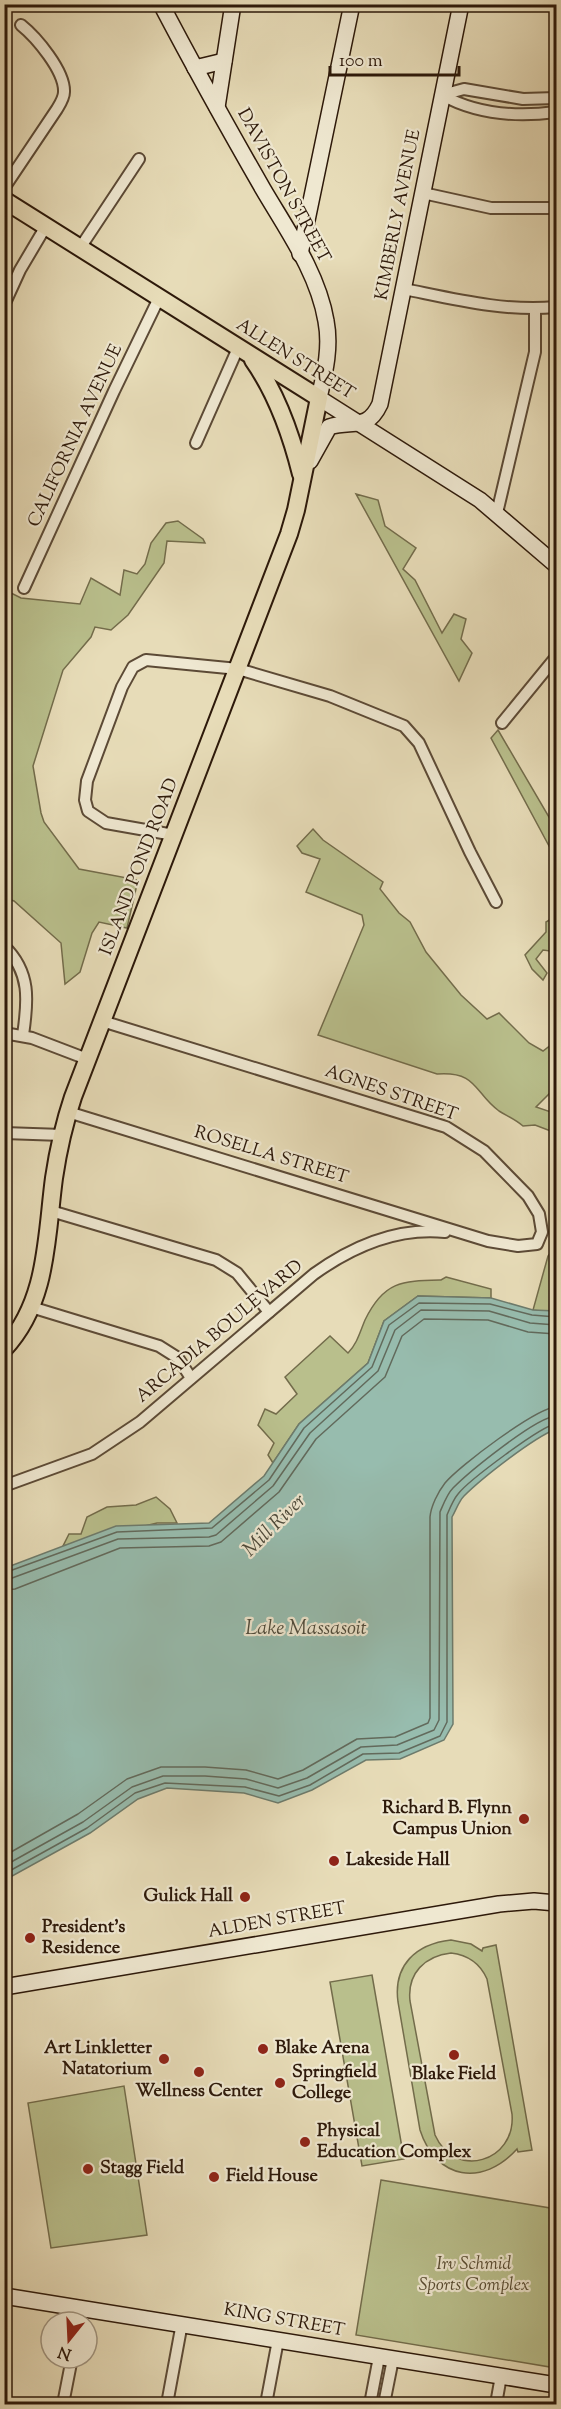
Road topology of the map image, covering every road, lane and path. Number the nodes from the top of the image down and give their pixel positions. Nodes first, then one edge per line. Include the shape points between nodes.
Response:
1 (161, 4) edge
2 (233, 4) edge
3 (352, 4) edge
4 (461, 4) edge
5 (21, 25) dead end
6 (224, 61) junction
7 (195, 68) junction
8 (442, 94) junction
9 (556, 98) edge
10 (527, 99) junction
11 (217, 107) junction
12 (556, 112) edge
13 (527, 114) junction
14 (139, 159) dead end
15 (4, 188) edge
16 (423, 193) junction
17 (4, 200) edge
18 (556, 208) edge
19 (308, 217) junction
20 (281, 220) junction
21 (46, 226) junction
22 (80, 248) junction
23 (300, 254) junction
24 (404, 290) junction
25 (159, 298) junction
26 (4, 304) edge
27 (556, 307) edge
28 (535, 308) junction
29 (244, 352) junction
30 (319, 398) junction
31 (360, 423) junction
32 (196, 443) dead end
33 (302, 481) junction
34 (497, 513) junction
35 (554, 561) edge
36 (24, 588) dead end
37 (556, 657) edge
38 (238, 669) junction
39 (502, 723) dead end
40 (174, 835) junction
41 (496, 902) dead end
42 (4, 946) edge
43 (102, 1021) junction
44 (4, 1033) edge
45 (23, 1035) junction
46 (87, 1059) junction
47 (68, 1112) junction
48 (4, 1133) edge
49 (62, 1135) junction
50 (51, 1211) junction
51 (464, 1234) junction
52 (31, 1307) junction
53 (269, 1312) junction
54 (4, 1349) edge
55 (191, 1378) junction
56 (4, 1486) edge
57 (556, 1903) edge
58 (4, 1987) edge
59 (4, 2296) edge
60 (58, 2310) edge
61 (99, 2317) edge
62 (182, 2323) junction
63 (278, 2340) junction
64 (386, 2358) junction
65 (70, 2370) edge
66 (501, 2376) junction
67 (556, 2385) edge
68 (63, 2404) edge
69 (167, 2404) edge
70 (266, 2404) edge
71 (370, 2404) edge
72 (384, 2404) edge
73 (496, 2404) edge

1 - 7 main road, DAVISTON STREET
2 - 6 main road
3 - 19 main road
4 - 8 main road, KIMBERLY AVENUE
5 - 15 street via 47,53 64,89 57,109
6 - 7 main road
6 - 11 main road
7 - 11 main road, DAVISTON STREET
8 - 10 street via 464,89
8 - 13 street via 461,105
8 - 16 main road, KIMBERLY AVENUE
9 - 10 street
10 - 13 street
11 - 20 main road, DAVISTON STREET
12 - 13 street
14 - 22 street
16 - 18 street via 491,207
16 - 24 main road, KIMBERLY AVENUE
17 - 21 main road, ALLEN STREET
19 - 20 main road via 295,223
19 - 23 main road
20 - 23 main road, DAVISTON STREET
21 - 22 main road, ALLEN STREET
21 - 26 street
22 - 25 main road, ALLEN STREET
23 - 30 main road, DAVISTON STREET via 317,290 327,328 328,355
24 - 28 street via 485,306
24 - 31 main road, KIMBERLY AVENUE via 380,405 373,418
25 - 29 main road, ALLEN STREET
25 - 36 street, CALIFORNIA AVENUE
27 - 28 street
28 - 34 street via 535,352
29 - 30 main road, ALLEN STREET
29 - 32 street
29 - 33 main road via 264,376 292,437
30 - 31 main road, ALLEN STREET
30 - 33 main road, ISLAND POND ROAD
31 - 33 main road via 336,424 326,429
31 - 34 main road, ALLEN STREET
33 - 38 main road, ISLAND POND ROAD via 289,534
34 - 35 main road, ALLEN STREET
37 - 39 street
38 - 40 main road, ISLAND POND ROAD
38 - 40 street via 146,660 133,667 122,687 87,781 86,806 93,816 109,824
38 - 41 street via 330,696 394,721 411,732
40 - 43 main road, ISLAND POND ROAD
42 - 45 street via 18,962 27,985
43 - 46 main road, ISLAND POND ROAD
43 - 51 street, AGNES STREET via 438,1123 460,1135 484,1150 528,1196 542,1226 534,1246 500,1244
44 - 45 street
45 - 46 street
46 - 47 main road, ISLAND POND ROAD
47 - 49 main road, ISLAND POND ROAD
47 - 51 street, ROSELLA STREET
48 - 49 street
49 - 50 main road, ISLAND POND ROAD
50 - 52 main road, ISLAND POND ROAD via 45,1264
50 - 53 street via 216,1260 237,1273
51 - 53 street, ARCADIA BOULEVARD via 418,1232 368,1243 314,1274
52 - 54 main road, ISLAND POND ROAD
52 - 55 street via 159,1346 178,1358
53 - 55 street, ARCADIA BOULEVARD
55 - 56 street, ARCADIA BOULEVARD via 105,1447
57 - 58 main road, ALDEN STREET via 499,1904
59 - 60 main road, KING STREET
61 - 62 main road, KING STREET
62 - 63 main road, KING STREET
62 - 69 street
63 - 64 main road, KING STREET
63 - 70 street
64 - 66 main road, KING STREET
64 - 71 street
64 - 72 street
65 - 68 street
66 - 67 main road, KING STREET
66 - 73 street

